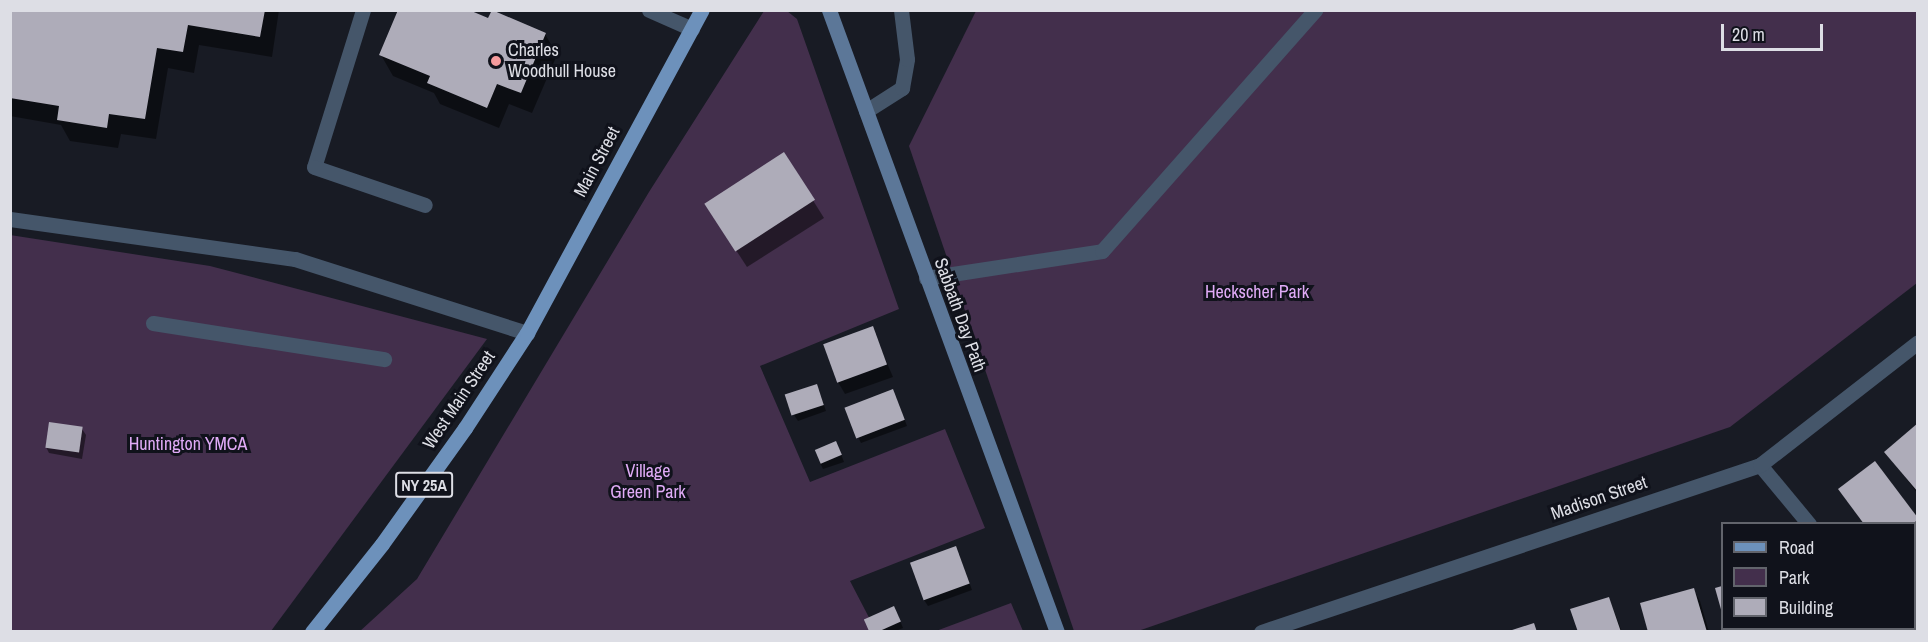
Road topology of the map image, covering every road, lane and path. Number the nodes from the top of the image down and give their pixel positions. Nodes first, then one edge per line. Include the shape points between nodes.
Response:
1 (363, 10) edge
2 (649, 10) edge
3 (702, 10) edge
4 (829, 10) edge
5 (901, 10) edge
6 (1315, 10) edge
7 (692, 29) junction
8 (866, 111) junction
9 (425, 205) dead end
10 (10, 219) edge
11 (926, 278) junction
12 (153, 323) dead end
13 (527, 333) junction
14 (1917, 342) edge
15 (384, 359) dead end
16 (1760, 465) junction
17 (1807, 522) edge
18 (312, 632) edge
19 (1057, 632) edge
20 (1261, 632) edge

1 - 9 street via 314,167
2 - 7 street
3 - 7 main road, Main Street / NY 25A
4 - 8 main road, Sabbath Day Path
5 - 8 street via 907,58 902,88
6 - 11 street via 1102,251
7 - 13 main road, Main Street / NY 25A
8 - 11 main road, Sabbath Day Path
10 - 13 street via 295,259
11 - 19 main road, Sabbath Day Path
12 - 15 street
13 - 18 main road, West Main Street / NY 25A via 382,544
14 - 16 street, Madison Street
16 - 17 street
16 - 20 street, Madison Street

